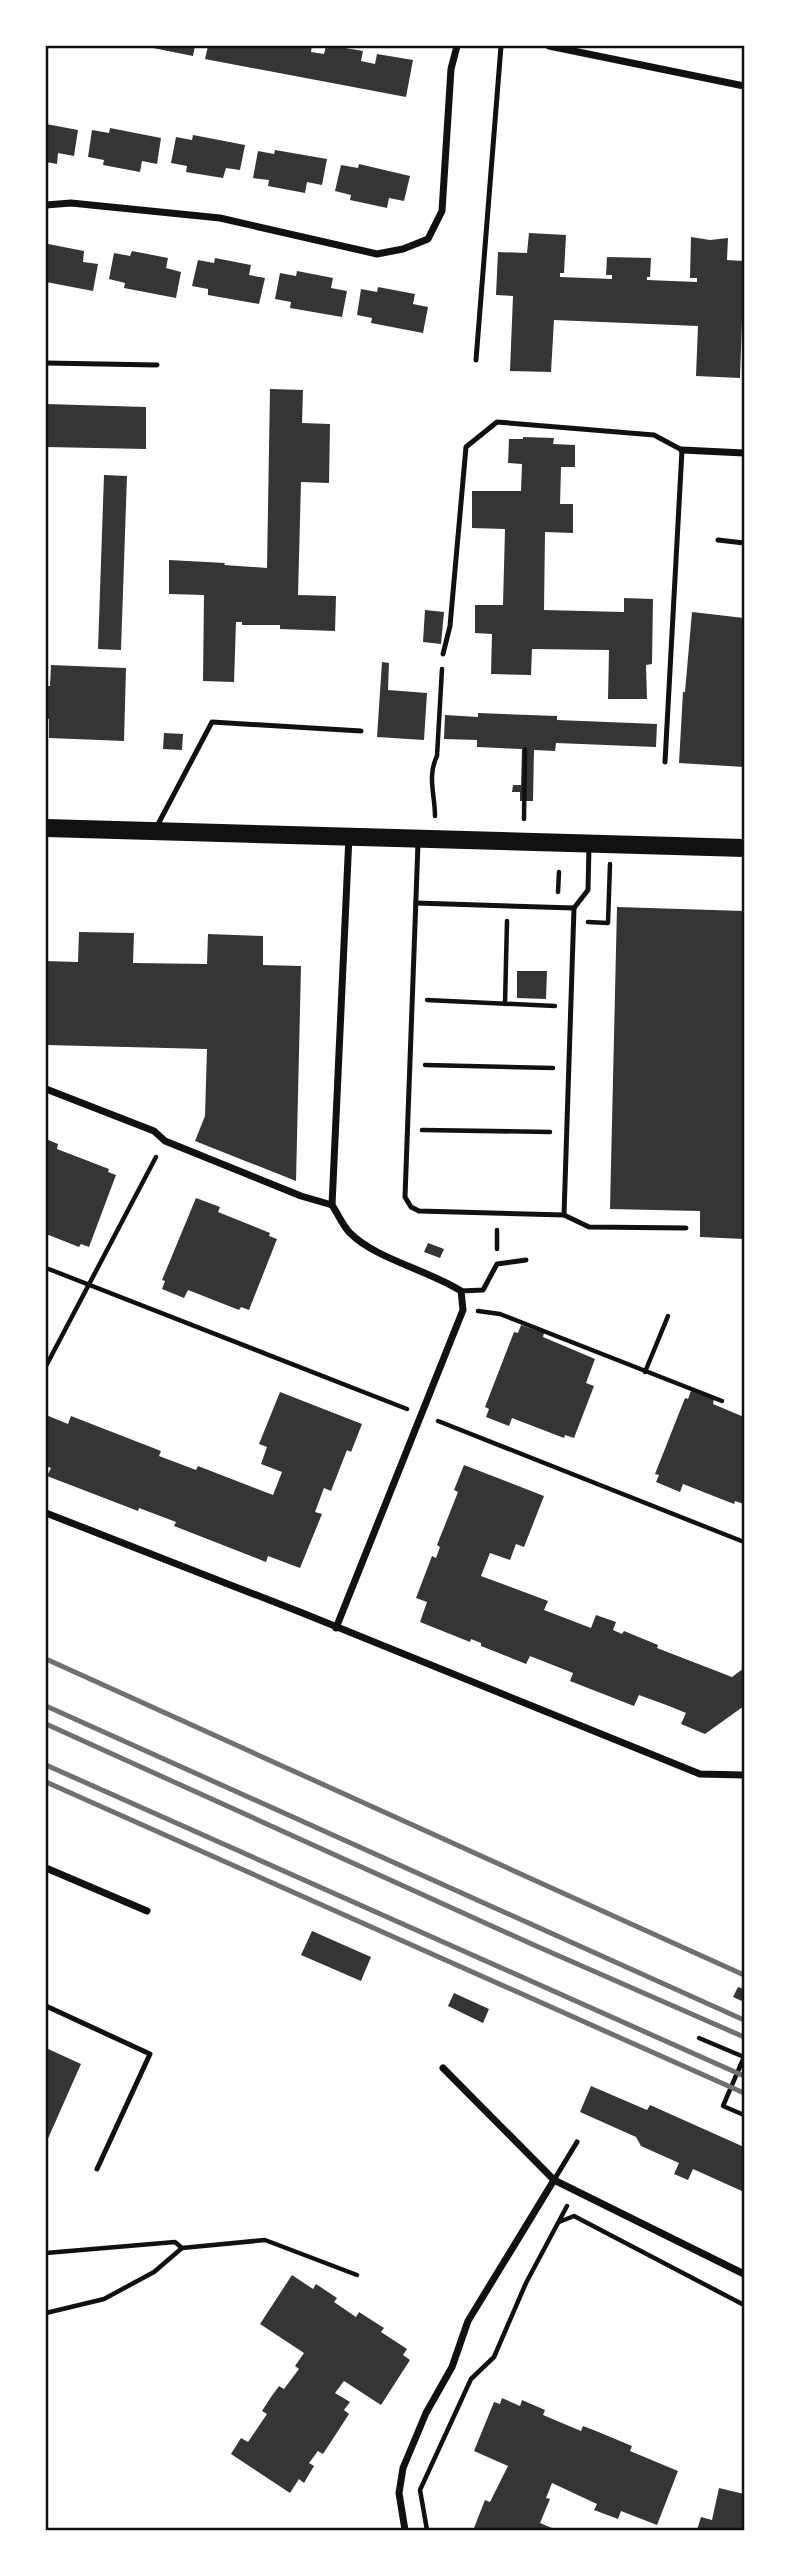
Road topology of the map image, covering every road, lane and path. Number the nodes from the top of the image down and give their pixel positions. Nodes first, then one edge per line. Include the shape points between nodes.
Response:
1 (457, 46) edge
2 (501, 46) edge
3 (549, 46) edge
4 (744, 86) edge
5 (46, 205) edge
6 (476, 360) dead end
7 (46, 363) edge
8 (157, 365) dead end
9 (682, 450) junction
10 (744, 453) edge
11 (718, 540) dead end
12 (744, 543) edge
13 (443, 654) joint
14 (361, 731) dead end
15 (525, 750) dead end
16 (665, 762) dead end
17 (524, 807) dead end
18 (46, 828) edge
19 (155, 831) junction
20 (349, 835) junction
21 (426, 838) junction
22 (589, 843) junction
23 (744, 848) edge
24 (416, 904) junction
25 (574, 908) junction
26 (507, 920) dead end
27 (412, 1000) junction
28 (505, 1004) junction
29 (555, 1006) dead end
30 (410, 1065) junction
31 (569, 1068) junction
32 (46, 1089) edge
33 (408, 1129) junction
34 (567, 1133) junction
35 (164, 1141) junction
36 (332, 1205) junction
37 (498, 1213) junction
38 (564, 1214) junction
39 (686, 1228) dead end
40 (526, 1260) dead end
41 (497, 1264) junction
42 (46, 1268) edge
43 (89, 1285) junction
44 (461, 1291) junction
45 (463, 1310) junction
46 (668, 1316) dead end
47 (46, 1366) edge
48 (645, 1372) junction
49 (722, 1401) dead end
50 (421, 1414) junction
51 (46, 1513) edge
52 (744, 1542) edge
53 (336, 1628) junction
54 (744, 1775) edge
55 (46, 1868) edge
56 (147, 1911) dead end
57 (46, 2006) edge
58 (699, 2038) dead end
59 (744, 2057) edge
60 (443, 2068) dead end
61 (744, 2115) edge
62 (576, 2143) dead end
63 (97, 2169) dead end
64 (554, 2180) junction
65 (575, 2190) junction
66 (558, 2222) junction
67 (182, 2248) junction
68 (46, 2253) edge
69 (744, 2274) edge
70 (358, 2275) dead end
71 (744, 2305) edge
72 (46, 2313) edge
73 (405, 2530) edge
74 (427, 2530) edge

1 - 5 street via 451,69 442,211 428,239 403,249 377,254 220,218 71,203
2 - 6 lane
3 - 4 street
7 - 8 lane
9 - 10 street
9 - 13 lane via 654,435 497,422 466,447 450,626
9 - 16 lane
11 - 12 lane
13 - 21 path via 438,756 432,766 435,812
14 - 19 lane via 212,722
15 - 17 path
18 - 19 main road
19 - 20 main road
20 - 21 main road
20 - 36 street
21 - 22 main road
21 - 24 lane
22 - 23 main road
22 - 25 lane via 588,890
24 - 25 lane
24 - 27 lane
25 - 31 lane
26 - 28 path
27 - 28 path
27 - 30 lane
28 - 29 path
30 - 31 path
30 - 33 lane
31 - 34 lane
32 - 35 street via 154,1131
33 - 34 path
33 - 37 lane via 405,1197 411,1207
34 - 38 lane
35 - 36 street
35 - 43 path
36 - 44 street via 348,1232 368,1247
37 - 38 lane
37 - 41 path
38 - 39 lane via 589,1227
40 - 41 lane
41 - 44 lane via 483,1290
42 - 43 path
43 - 47 path
43 - 50 path
44 - 45 street
45 - 48 path via 500,1314
45 - 50 street
46 - 48 path
48 - 49 path
50 - 52 path
50 - 53 street
51 - 53 street
53 - 54 street via 700,1774
55 - 56 street
57 - 63 lane via 150,2054
58 - 59 path
59 - 61 path via 723,2106
60 - 64 street
62 - 64 lane
64 - 65 street
64 - 73 street via 468,2321 452,2367 402,2468 399,2493
65 - 66 path
65 - 69 street
66 - 71 path via 575,2216
66 - 74 path via 494,2357 471,2379 420,2490
67 - 68 path via 175,2242
67 - 70 path via 265,2240
67 - 72 path via 154,2272 104,2299

